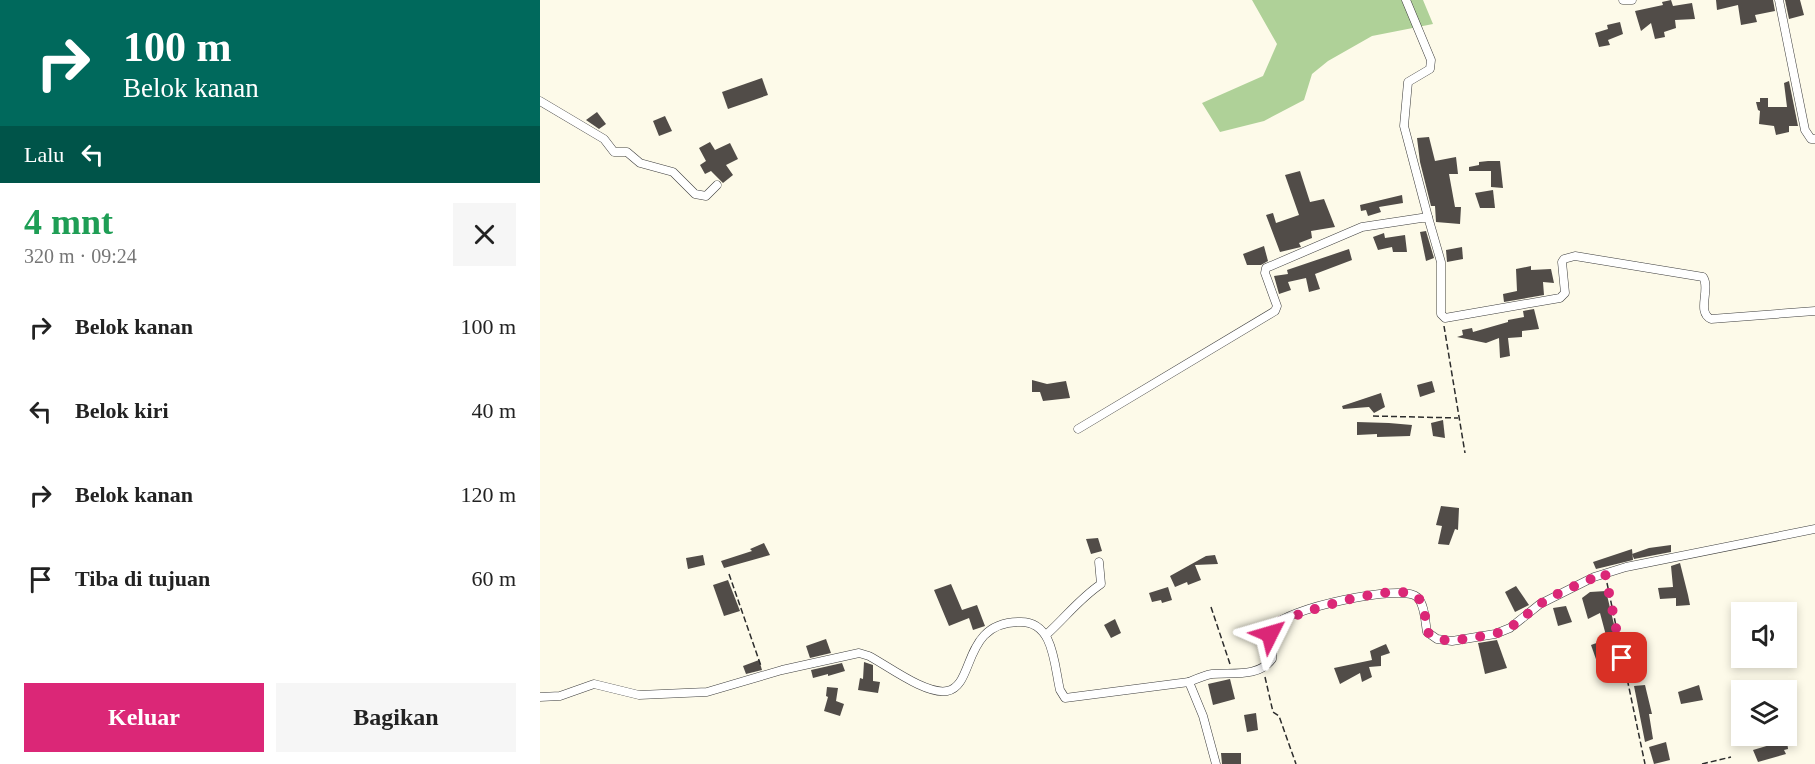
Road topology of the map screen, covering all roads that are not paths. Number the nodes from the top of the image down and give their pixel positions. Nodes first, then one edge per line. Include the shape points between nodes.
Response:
1 (1406, 0) edge
2 (1623, 0) edge
3 (1632, 0) edge
4 (1779, 0) edge
5 (540, 101) edge
6 (1815, 139) edge
7 (717, 185) dead end
8 (1428, 217) junction
9 (1815, 311) edge
10 (1078, 429) dead end
11 (1815, 529) edge
12 (1099, 562) dead end
13 (1046, 635) junction
14 (1189, 682) junction
15 (540, 697) edge
16 (1216, 764) edge

1 - 8 street via 1431,65 1408,82 1403,119
2 - 3 street
4 - 6 street via 1805,130
5 - 7 street via 604,139 614,152 627,152 640,163 673,172 695,194 706,196
8 - 9 street via 1441,262 1442,317 1560,298 1565,293 1562,262 1575,256 1703,277 1708,319
8 - 10 street via 1362,227 1266,268 1275,311
11 - 14 street via 1605,573 1540,604 1510,628 1452,641 1437,639 1427,632 1423,607 1416,595 1408,592 1331,603 1274,625 1270,634 1272,659 1263,668 1211,674
12 - 13 street via 1101,584
13 - 14 street via 1065,698
13 - 15 street via 1028,622 1015,622 991,631 971,653 962,682 945,692 929,690 859,653 700,693 639,695 594,684 560,696
14 - 16 street

